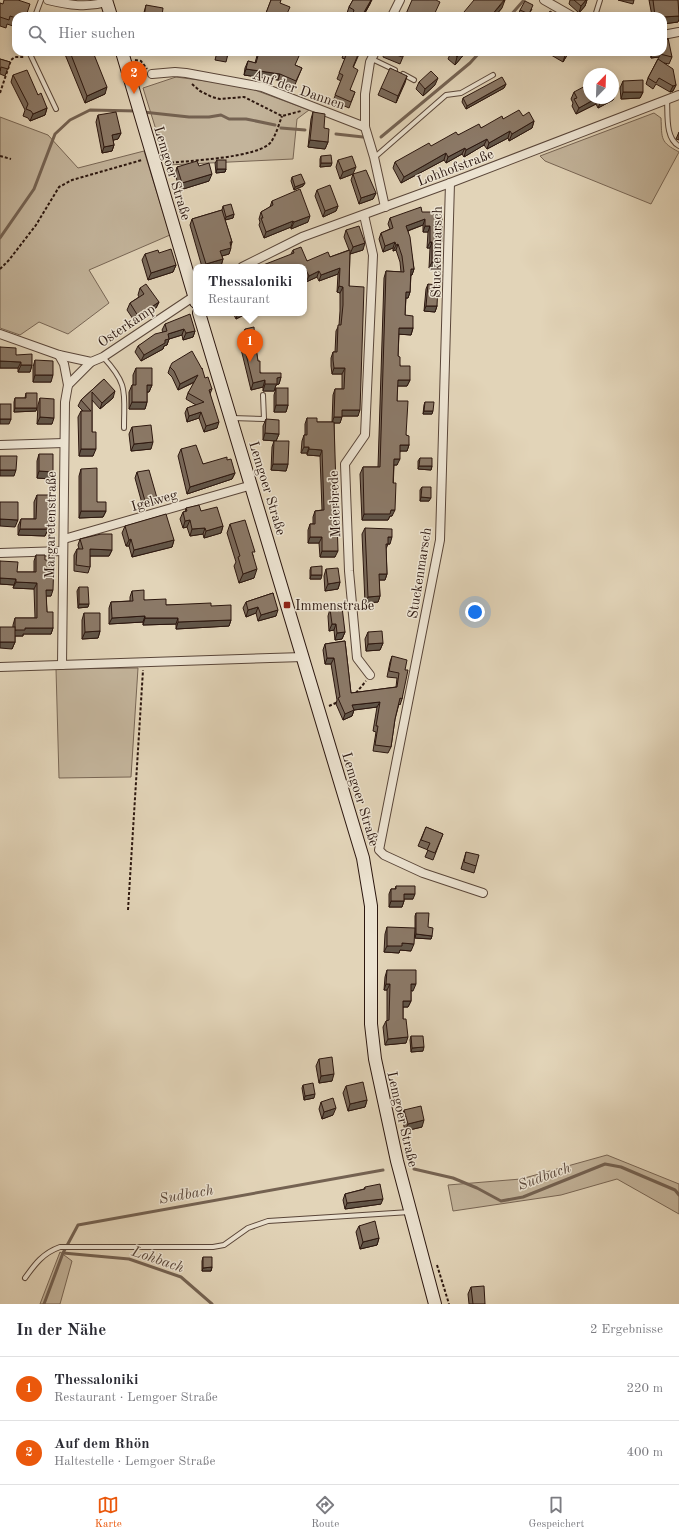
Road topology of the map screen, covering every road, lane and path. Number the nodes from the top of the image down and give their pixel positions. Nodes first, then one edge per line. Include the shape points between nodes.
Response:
1 (41, 0) edge
2 (48, 0) edge
3 (400, 0) edge
4 (544, 0) edge
5 (600, 0) edge
6 (106, 1) edge
7 (36, 12) edge
8 (110, 12) edge
9 (394, 12) edge
10 (565, 12) edge
11 (596, 12) edge
12 (679, 32) edge
13 (667, 34) edge
14 (25, 56) edge
15 (29, 56) edge
16 (373, 56) edge
17 (124, 58) edge
18 (186, 73) junction
19 (152, 74) joint
20 (493, 75) dead end
21 (414, 80) dead end
22 (0, 93) edge
23 (679, 95) edge
24 (667, 100) junction
25 (308, 105) junction
26 (56, 108) dead end
27 (282, 116) junction
28 (365, 127) junction
29 (679, 146) edge
30 (0, 156) edge
31 (374, 158) junction
32 (11, 159) dead end
33 (154, 160) junction
34 (450, 183) junction
35 (385, 207) junction
36 (364, 215) junction
37 (248, 264) edge
38 (0, 268) edge
39 (193, 291) edge
40 (193, 299) edge
41 (201, 316) edge
42 (0, 334) edge
43 (58, 355) junction
44 (103, 357) junction
45 (91, 362) junction
46 (68, 385) junction
47 (263, 395) dead end
48 (231, 418) junction
49 (124, 428) dead end
50 (64, 443) junction
51 (0, 445) edge
52 (252, 485) junction
53 (64, 539) junction
54 (63, 551) junction
55 (0, 553) edge
56 (303, 656) junction
57 (143, 663) junction
58 (62, 665) junction
59 (0, 667) edge
60 (370, 675) joint
61 (352, 695) edge
62 (339, 701) edge
63 (319, 711) junction
64 (483, 893) dead end
65 (128, 910) dead end
66 (410, 1212) junction
67 (24, 1278) dead end
68 (435, 1304) edge

1 - 7 lane
2 - 6 street via 72,6 93,6
3 - 9 street
4 - 10 street
5 - 11 lane
6 - 8 main road
12 - 13 street
14 - 22 path via 11,60
15 - 26 lane
16 - 21 lane
16 - 28 street, Auf der Dannen via 365,94
17 - 19 path via 141,61
17 - 33 main road, Lemgoer Straße
18 - 19 street, Auf der Dannen
18 - 25 street, Auf der Dannen via 262,87
18 - 27 path via 196,87 212,97 244,97
20 - 31 lane via 461,93 446,95
23 - 24 street, Lohhofstraße
24 - 29 lane via 669,133 674,144
24 - 34 street, Lohhofstraße
25 - 27 path via 299,113
25 - 28 street, Auf der Dannen
27 - 33 path via 270,143 260,149 228,156
28 - 31 street, Auf der Dannen
30 - 32 path
31 - 35 street, Auf der Dannen
33 - 38 path via 72,180 59,187 36,225
33 - 39 main road, Lemgoer Straße
34 - 35 street, Lohhofstraße
34 - 64 street, Stuckenmarsch via 440,540 379,850 384,855 423,873
35 - 36 street, Lohhofstraße
36 - 37 street, Lohhofstraße via 302,237
36 - 60 street, Meierbrede via 373,254 365,435 345,464 349,571 357,658
40 - 44 street, Osterkamp
41 - 48 main road, Lemgoer Straße
42 - 43 street, Osterkamp
43 - 45 street, Osterkamp
43 - 46 street, Margaretenstraße via 64,364
44 - 45 street, Osterkamp
44 - 49 lane via 116,371 124,387
45 - 46 street
46 - 50 street, Margaretenstraße
47 - 48 lane via 264,419
48 - 52 main road, Lemgoer Straße
50 - 51 street
50 - 53 street, Margaretenstraße
52 - 53 street, Igelweg
52 - 56 main road, Lemgoer Straße
53 - 54 street, Margaretenstraße
54 - 55 street
54 - 58 street, Margaretenstraße
56 - 57 street
56 - 63 main road, Lemgoer Straße
57 - 58 street
57 - 65 path
58 - 59 street
60 - 61 path via 359,692
62 - 63 path
63 - 66 main road, Lemgoer Straße via 363,858 371,906 371,1024 375,1059
66 - 67 lane via 268,1221 248,1228 224,1245 213,1247 60,1247 39,1258
66 - 68 main road, Lemgoer Straße

